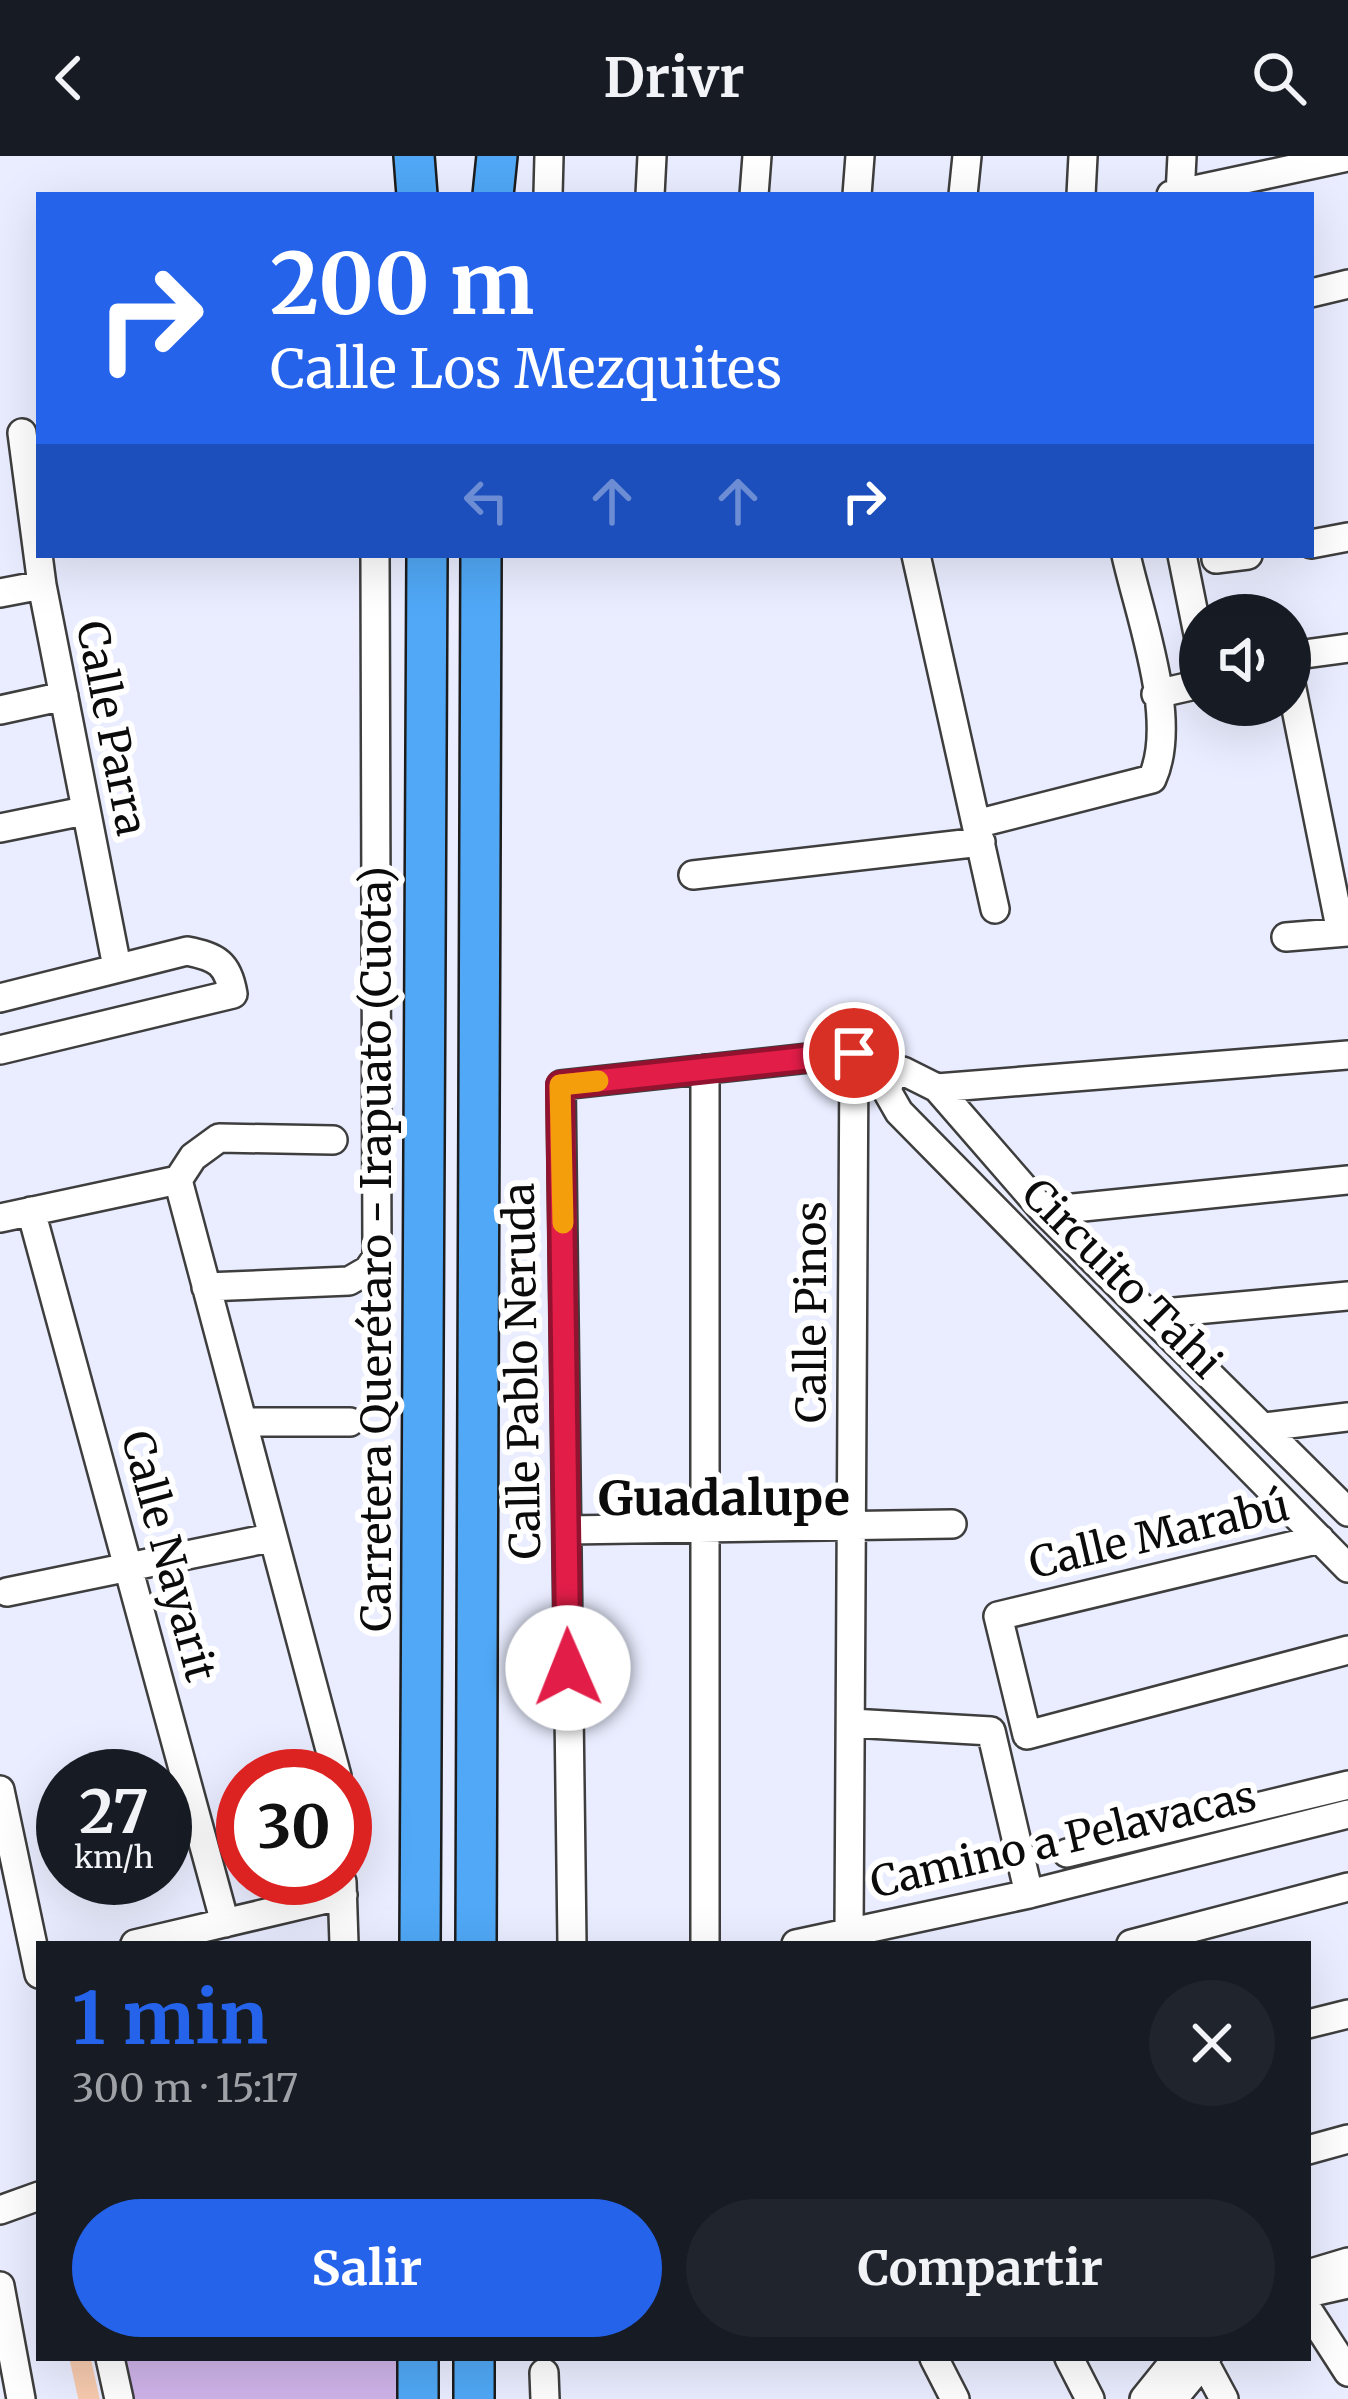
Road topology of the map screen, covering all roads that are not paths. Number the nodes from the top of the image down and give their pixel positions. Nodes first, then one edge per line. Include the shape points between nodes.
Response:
1 (414, 156) edge
2 (429, 156) edge
3 (483, 156) edge
4 (497, 156) edge
5 (549, 156) edge
6 (652, 156) edge
7 (757, 156) edge
8 (860, 156) edge
9 (967, 156) edge
10 (1083, 156) edge
11 (1182, 156) edge
12 (1348, 157) edge
13 (1288, 163) edge
14 (418, 192) edge
15 (428, 192) edge
16 (483, 192) edge
17 (493, 192) edge
18 (548, 192) edge
19 (650, 192) edge
20 (754, 192) edge
21 (857, 192) edge
22 (963, 192) edge
23 (1081, 192) edge
24 (1177, 192) edge
25 (1184, 192) edge
26 (1348, 284) edge
27 (1314, 291) edge
28 (20, 433) edge
29 (1348, 537) edge
30 (1314, 543) edge
31 (36, 544) edge
32 (38, 558) edge
33 (375, 558) edge
34 (428, 558) edge
35 (481, 558) edge
36 (917, 558) edge
37 (1127, 558) edge
38 (1183, 558) edge
39 (1224, 558) edge
40 (1216, 559) dead end
41 (42, 585) junction
42 (0, 593) edge
43 (1190, 594) edge
44 (1348, 648) edge
45 (1311, 653) edge
46 (1179, 689) edge
47 (1156, 694) junction
48 (64, 696) junction
49 (0, 710) edge
50 (1300, 726) edge
51 (84, 811) junction
52 (0, 827) edge
53 (978, 833) junction
54 (693, 875) dead end
55 (995, 909) dead end
56 (1344, 932) edge
57 (1286, 938) dead end
58 (117, 967) junction
59 (58, 982) junction
60 (0, 998) edge
61 (73, 1030) junction
62 (0, 1050) edge
63 (1348, 1054) edge
64 (705, 1069) junction
65 (937, 1088) junction
66 (333, 1140) dead end
67 (178, 1180) junction
68 (1348, 1180) edge
69 (31, 1211) junction
70 (1045, 1211) junction
71 (0, 1218) edge
72 (206, 1286) junction
73 (1348, 1296) edge
74 (1152, 1314) junction
75 (1348, 1417) edge
76 (243, 1422) junction
77 (350, 1422) dead end
78 (1265, 1427) junction
79 (1348, 1512) edge
80 (952, 1524) dead end
81 (852, 1529) junction
82 (567, 1530) junction
83 (705, 1530) junction
84 (270, 1538) junction
85 (1320, 1539) junction
86 (127, 1564) junction
87 (1348, 1568) edge
88 (7, 1592) dead end
89 (1348, 1650) edge
90 (851, 1723) junction
91 (329, 1749) edge
92 (1348, 1785) edge
93 (0, 1790) edge
94 (1348, 1814) edge
95 (1067, 1853) dead end
96 (1348, 1887) edge
97 (1029, 1894) junction
98 (284, 1905) edge
99 (343, 1905) edge
100 (225, 1923) junction
101 (849, 1931) junction
102 (148, 1941) edge
103 (344, 1941) edge
104 (420, 1941) edge
105 (476, 1941) edge
106 (572, 1941) edge
107 (705, 1941) edge
108 (808, 1941) edge
109 (1143, 1941) edge
110 (36, 1960) edge
111 (1348, 2014) edge
112 (1311, 2023) edge
113 (1348, 2139) edge
114 (1311, 2149) edge
115 (1348, 2262) edge
116 (1311, 2273) edge
117 (1348, 2284) edge
118 (0, 2286) edge
119 (1311, 2292) edge
120 (1311, 2315) edge
121 (111, 2361) edge
122 (418, 2361) edge
123 (474, 2361) edge
124 (936, 2361) edge
125 (1071, 2361) edge
126 (1194, 2361) edge
127 (1196, 2361) edge
128 (1198, 2361) edge
129 (1348, 2372) edge
130 (21, 2399) edge
131 (119, 2399) edge
132 (418, 2399) edge
133 (474, 2399) edge
134 (955, 2399) edge
135 (1090, 2399) edge
136 (1144, 2399) edge
137 (1173, 2399) edge
138 (1225, 2399) edge

1 - 14 highway
2 - 15 highway
3 - 16 highway
4 - 17 highway
5 - 18 street
6 - 19 street
7 - 20 street
8 - 21 street
9 - 22 street
10 - 23 street
11 - 24 street
12 - 13 street
13 - 25 street
26 - 27 street
28 - 31 street, Calle Parra
29 - 30 street
32 - 41 street, Calle Parra
33 - 72 street via 377,1257 350,1281
34 - 104 highway, Carretera Querétaro - Irapuato (Cuota)
35 - 105 highway
36 - 53 street
37 - 47 street
38 - 43 street
39 - 40 street
41 - 42 street
41 - 48 street, Calle Parra
44 - 45 street
46 - 47 street
47 - 53 street via 1162,756 1152,779
48 - 49 street
48 - 51 street, Calle Parra
50 - 56 street
51 - 52 street
51 - 58 street, Calle Parra
53 - 54 street
53 - 55 street
56 - 57 street
58 - 59 street
58 - 61 street via 187,951 216,957 230,973 233,994
59 - 60 street
59 - 61 street
61 - 62 street
63 - 65 street, Circuito Tahi
64 - 81 street, Calle Pinos via 854,1053
64 - 82 street, Calle Pablo Neruda via 560,1085
64 - 83 street
65 - 70 street, Circuito Tahi
65 - 85 street, Circuito Tahi via 903,1071 887,1091
66 - 67 street via 219,1138
67 - 69 street
67 - 72 street
68 - 70 street
69 - 71 street
69 - 86 street, Calle Nayarit
70 - 74 street, Circuito Tahi
72 - 76 street
73 - 74 street
74 - 78 street, Circuito Tahi
75 - 78 street
76 - 77 street
76 - 84 street
78 - 79 street, Circuito Tahi
80 - 81 street
81 - 83 street
81 - 90 street, Calle Pinos
82 - 83 street
82 - 106 street, Calle Pablo Neruda
83 - 107 street
84 - 86 street
84 - 91 street
85 - 87 street, Circuito Tahi
85 - 89 street, Calle Marabú via 998,1616 1027,1736
86 - 88 street
86 - 100 street, Calle Nayarit
90 - 97 street via 991,1731
90 - 101 street, Calle Pinos
92 - 95 street
93 - 110 street
94 - 97 street, Camino a Pelavacas
96 - 109 street
97 - 101 street, Camino a Pelavacas
98 - 100 street
99 - 103 street
100 - 102 street
101 - 108 street, Camino a Pelavacas
111 - 112 street
113 - 114 street
115 - 116 street
117 - 119 street
118 - 130 street
120 - 129 street
121 - 131 street
122 - 132 highway
123 - 133 highway
124 - 134 street
125 - 135 street
126 - 136 street
127 - 137 street
128 - 138 street

